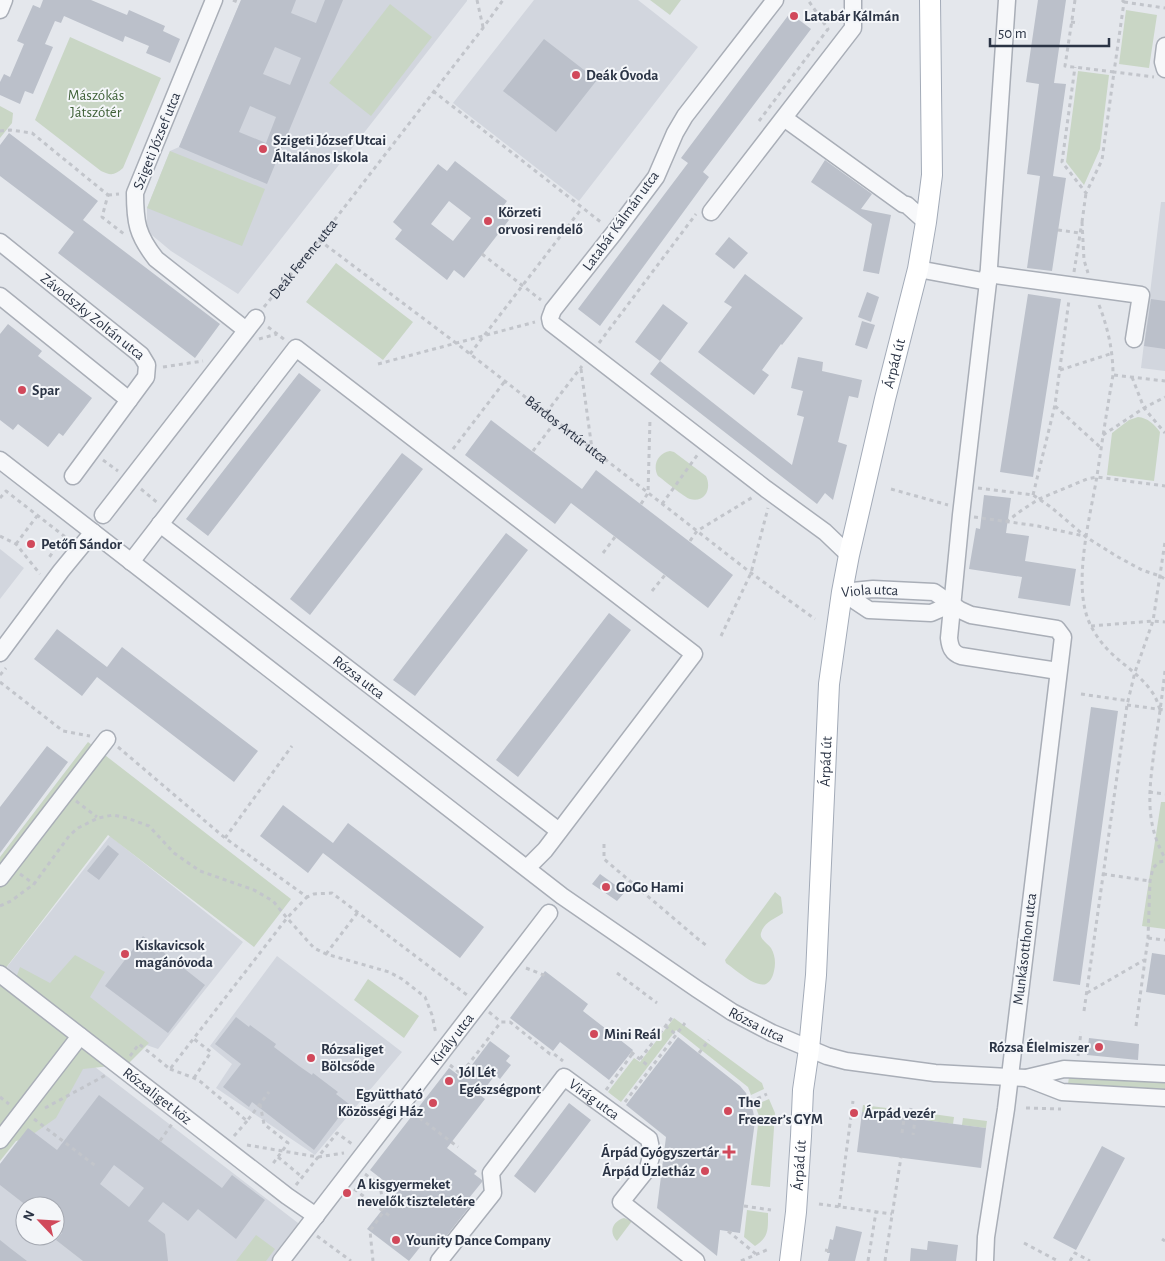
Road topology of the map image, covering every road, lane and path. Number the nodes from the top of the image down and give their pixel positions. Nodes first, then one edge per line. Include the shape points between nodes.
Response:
1 (4, 0) edge
2 (214, 0) edge
3 (233, 0) edge
4 (477, 0) edge
5 (503, 0) edge
6 (775, 0) edge
7 (853, 0) edge
8 (930, 0) edge
9 (1006, 0) edge
10 (1075, 0) edge
11 (1123, 1) edge
12 (240, 3) dead end
13 (1165, 8) edge
14 (0, 10) edge
15 (1071, 22) junction
16 (1079, 24) dead end
17 (483, 28) junction
18 (1165, 46) edge
19 (1075, 67) junction
20 (1114, 72) junction
21 (1162, 74) edge
22 (433, 91) junction
23 (784, 118) junction
24 (0, 131) edge
25 (1086, 193) junction
26 (582, 208) junction
27 (711, 212) dead end
28 (926, 222) junction
29 (1082, 222) junction
30 (1058, 230) dead end
31 (614, 233) junction
32 (1080, 233) junction
33 (125, 235) dead end
34 (319, 240) junction
35 (0, 242) edge
36 (482, 254) dead end
37 (918, 269) junction
38 (988, 278) junction
39 (1072, 284) junction
40 (522, 286) junction
41 (1092, 288) junction
42 (0, 296) edge
43 (552, 314) junction
44 (251, 324) junction
45 (483, 336) junction
46 (1134, 339) dead end
47 (456, 343) junction
48 (296, 348) junction
49 (1113, 353) junction
50 (470, 354) junction
51 (224, 358) junction
52 (378, 364) dead end
53 (581, 368) dead end
54 (146, 369) junction
55 (1060, 370) junction
56 (1114, 375) junction
57 (1132, 377) junction
58 (505, 381) junction
59 (1165, 381) edge
60 (1165, 397) edge
61 (650, 399) junction
62 (129, 400) junction
63 (1055, 405) junction
64 (1144, 408) junction
65 (556, 421) junction
66 (1165, 433) edge
67 (1103, 436) junction
68 (706, 443) junction
69 (1101, 447) junction
70 (592, 449) junction
71 (533, 452) dead end
72 (0, 460) edge
73 (443, 461) junction
74 (73, 476) dead end
75 (1096, 477) junction
76 (964, 486) junction
77 (1165, 486) edge
78 (891, 490) dead end
79 (769, 491) junction
80 (648, 493) junction
81 (1033, 495) junction
82 (0, 498) edge
83 (1039, 499) junction
84 (641, 504) dead end
85 (662, 504) junction
86 (962, 512) junction
87 (103, 515) dead end
88 (37, 516) junction
89 (1006, 522) junction
90 (160, 524) junction
91 (698, 531) junction
92 (92, 532) junction
93 (0, 536) edge
94 (615, 537) dead end
95 (1086, 537) junction
96 (690, 541) dead end
97 (1165, 542) edge
98 (16, 544) junction
99 (603, 553) dead end
100 (849, 555) junction
101 (131, 562) junction
102 (39, 572) junction
103 (751, 573) junction
104 (664, 575) dead end
105 (1160, 576) junction
106 (1165, 579) edge
107 (50, 586) junction
108 (652, 591) dead end
109 (842, 592) junction
110 (952, 609) junction
111 (815, 619) dead end
112 (1153, 621) junction
113 (1165, 622) edge
114 (1091, 626) junction
115 (722, 636) dead end
116 (0, 653) edge
117 (1165, 671) edge
118 (1058, 672) junction
119 (1135, 672) junction
120 (0, 682) edge
121 (1081, 694) dead end
122 (1129, 701) junction
123 (1127, 706) junction
124 (1160, 710) junction
125 (1165, 710) edge
126 (108, 738) junction
127 (292, 746) dead end
128 (1149, 792) junction
129 (1165, 794) edge
130 (559, 831) junction
131 (225, 838) junction
132 (604, 844) dead end
133 (1165, 859) edge
134 (527, 868) junction
135 (1103, 874) junction
136 (0, 878) edge
137 (1150, 881) junction
138 (306, 897) junction
139 (0, 906) edge
140 (358, 912) junction
141 (549, 913) dead end
142 (287, 918) junction
143 (1148, 938) junction
144 (1165, 940) edge
145 (707, 946) dead end
146 (326, 954) junction
147 (1145, 960) junction
148 (510, 963) junction
149 (617, 972) dead end
150 (0, 974) edge
151 (546, 976) dead end
152 (1086, 993) junction
153 (658, 1003) dead end
154 (479, 1004) junction
155 (1084, 1011) dead end
156 (674, 1015) dead end
157 (501, 1022) junction
158 (686, 1023) dead end
159 (665, 1026) junction
160 (1136, 1026) dead end
161 (1081, 1032) dead end
162 (436, 1034) dead end
163 (677, 1035) junction
164 (80, 1036) junction
165 (194, 1039) junction
166 (709, 1040) dead end
167 (809, 1049) junction
168 (699, 1053) dead end
169 (550, 1054) dead end
170 (640, 1059) junction
171 (1077, 1059) dead end
172 (448, 1063) dead end
173 (120, 1067) junction
174 (652, 1068) junction
175 (170, 1070) junction
176 (1165, 1074) edge
177 (1018, 1077) junction
178 (194, 1078) junction
179 (269, 1092) dead end
180 (604, 1092) dead end
181 (767, 1094) dead end
182 (1165, 1098) edge
183 (853, 1101) dead end
184 (750, 1102) dead end
185 (260, 1104) junction
186 (911, 1108) dead end
187 (1026, 1108) dead end
188 (1061, 1109) dead end
189 (38, 1111) dead end
190 (411, 1111) dead end
191 (615, 1114) junction
192 (910, 1118) junction
193 (12, 1126) junction
194 (902, 1133) dead end
195 (913, 1135) dead end
196 (0, 1140) edge
197 (246, 1145) dead end
198 (458, 1147) dead end
199 (282, 1151) junction
200 (365, 1152) junction
201 (278, 1157) junction
202 (901, 1157) dead end
203 (318, 1158) junction
204 (97, 1167) dead end
205 (262, 1177) junction
206 (302, 1177) junction
207 (343, 1181) junction
208 (380, 1185) dead end
209 (287, 1196) junction
210 (819, 1204) dead end
211 (744, 1206) dead end
212 (839, 1207) junction
213 (772, 1210) dead end
214 (384, 1212) junction
215 (876, 1212) junction
216 (892, 1214) junction
217 (391, 1217) dead end
218 (312, 1222) junction
219 (728, 1231) dead end
220 (736, 1232) dead end
221 (736, 1237) junction
222 (1024, 1243) dead end
223 (769, 1249) dead end
224 (825, 1250) dead end
225 (830, 1251) dead end
226 (756, 1254) junction
227 (869, 1260) edge
228 (281, 1261) edge
229 (350, 1261) edge
230 (373, 1261) edge
231 (438, 1261) edge
232 (696, 1261) edge
233 (741, 1261) edge
234 (790, 1261) edge
235 (885, 1261) edge
236 (985, 1261) edge
237 (1058, 1261) edge
238 (1070, 1261) edge
239 (1090, 1261) edge

1 - 14 street
2 - 44 street, Szigeti József utca via 135,193 135,212 145,245 156,259
3 - 12 path
4 - 17 path
5 - 17 path, Deák Ferenc utca
6 - 31 street, Latabár Kálmán utca via 685,116 656,177
7 - 23 street via 853,28
8 - 28 main road, Árpád út via 932,176
9 - 38 street
10 - 15 path
11 - 13 path
11 - 20 path
15 - 16 path
15 - 19 path via 1065,66
17 - 22 path, Deák Ferenc utca
18 - 21 street
19 - 20 path
19 - 25 path via 1062,162
20 - 21 path
20 - 25 path via 1102,160
22 - 26 path
22 - 34 path, Deák Ferenc utca
23 - 27 street
23 - 28 street
24 - 33 path via 32,133 108,195 102,217
25 - 29 path
26 - 31 path
26 - 40 path
28 - 37 main road, Árpád út
29 - 32 path
29 - 41 path via 1084,260
30 - 32 path
31 - 43 street, Latabár Kálmán utca
32 - 39 path
34 - 44 path, Deák Ferenc utca
34 - 47 path, Bárdos Artúr utca
35 - 54 street, Závodszky Zoltán utca via 141,355
36 - 40 path
37 - 38 street
37 - 100 main road, Árpád út
38 - 39 street
38 - 76 street
39 - 41 street
39 - 55 path
40 - 43 path
40 - 45 path
41 - 46 street via 1141,295
41 - 49 path via 1106,320
42 - 62 street
43 - 45 path
43 - 61 street via 552,323
44 - 48 path
44 - 51 street
45 - 47 path
45 - 50 path
47 - 50 path, Bárdos Artúr utca
47 - 52 path
48 - 73 street
48 - 90 street
49 - 55 path
49 - 56 path
50 - 58 path, Bárdos Artúr utca
51 - 54 path
51 - 87 street
53 - 70 path
54 - 62 street, Závodszky Zoltán utca via 146,377
55 - 63 path
56 - 57 path
56 - 67 path
57 - 59 path
57 - 64 path
58 - 65 path, Bárdos Artúr utca
58 - 73 path
60 - 64 path
61 - 68 street
61 - 80 path
62 - 74 street, Závodszky Zoltán utca
63 - 69 path
63 - 81 path
64 - 66 path
64 - 67 path
65 - 70 path, Bárdos Artúr utca
65 - 71 path
67 - 69 path
68 - 79 street
68 - 85 path
69 - 75 path
70 - 80 path, Bárdos Artúr utca
72 - 92 street, Rózsa utca
73 - 130 street via 694,654
75 - 77 path
75 - 83 path
75 - 95 path
76 - 81 path
76 - 86 street
78 - 86 path
79 - 91 path
79 - 100 street
79 - 103 path
80 - 84 path
80 - 85 path, Bárdos Artúr utca
81 - 83 path
82 - 88 path via 6,491
83 - 89 path
83 - 95 path
85 - 91 path, Bárdos Artúr utca
86 - 89 path
86 - 110 street
88 - 98 path
88 - 102 path via 64,536
89 - 95 path
90 - 101 street
90 - 130 street, Rózsa utca
91 - 96 path
91 - 103 path, Bárdos Artúr utca
92 - 101 street, Rózsa utca
92 - 107 street
93 - 98 path
94 - 99 path
95 - 105 path via 1126,562
95 - 114 path via 1082,597
97 - 105 path
98 - 102 path
100 - 109 main road, Árpád út
101 - 134 street, Rózsa utca
102 - 107 path
103 - 111 path, Bárdos Artúr utca
103 - 115 path
104 - 108 path
105 - 106 path
105 - 112 path
107 - 116 street
109 - 110 street, Viola utca via 869,610 931,614
109 - 167 main road, Árpád út via 828,684 816,975
110 - 118 street via 949,638 952,650 958,655
110 - 118 street, Munkásotthon utca via 1057,629 1063,637
112 - 113 path
112 - 114 path
112 - 119 path
114 - 119 path via 1110,652
117 - 124 path
118 - 177 street, Munkásotthon utca
119 - 122 path
119 - 124 path via 1154,694
120 - 126 path via 63,731
121 - 122 path
122 - 123 path
123 - 124 path
123 - 135 path
124 - 125 path
124 - 128 path
126 - 131 path
126 - 136 street
127 - 131 path
128 - 129 path
128 - 133 path via 1152,828
130 - 134 street
131 - 138 path
132 - 145 path via 604,859
133 - 137 path via 1153,868
134 - 167 street, Rózsa utca via 732,1012
135 - 137 path
135 - 152 path
137 - 143 path
138 - 140 path via 332,893
138 - 142 path
139 - 142 path via 34,884 78,828 113,815 148,826 174,854 200,871 267,897
140 - 146 path
140 - 154 path
141 - 148 street, Király utca
142 - 146 path via 314,948
142 - 165 path
143 - 144 path
143 - 147 path
146 - 162 path via 389,972 402,979 425,998
147 - 152 path
147 - 160 path
148 - 151 path
148 - 154 street, Király utca
149 - 153 path
150 - 164 street, Rózsaliget köz
152 - 155 path
154 - 157 path
154 - 200 street, Király utca
156 - 159 path
157 - 169 path via 511,1021
157 - 172 path via 461,1074
158 - 163 path
159 - 163 path
159 - 170 path
161 - 171 path
163 - 174 path
164 - 173 street, Rózsaliget köz
164 - 193 street
165 - 175 path
165 - 178 path via 211,1052
166 - 168 path
167 - 177 street, Rózsa utca via 854,1063 935,1073
167 - 234 main road, Árpád út
170 - 174 path
170 - 180 path via 632,1053
173 - 175 path via 139,1044
173 - 189 path
173 - 205 street, Rózsaliget köz
174 - 191 path
175 - 178 path
176 - 177 street, Rózsa utca via 1064,1069
177 - 182 street, Rózsa utca via 1062,1092
177 - 236 street, Munkásotthon utca via 1005,1118
178 - 185 path via 247,1121
179 - 185 path
181 - 184 path
183 - 212 path
185 - 199 path via 264,1124 288,1143
186 - 192 path
187 - 188 path
190 - 198 path
191 - 231 street, Virág utca via 564,1077 491,1173 493,1193
191 - 232 street, Virág utca via 649,1139 652,1153 648,1168 621,1202
192 - 194 path via 904,1118
192 - 195 path via 915,1119
193 - 196 street
193 - 204 path via 30,1116
197 - 199 path
199 - 201 path
199 - 203 path
200 - 203 path
200 - 203 path via 336,1132
200 - 207 street, Király utca
201 - 205 path
201 - 206 path
202 - 216 path
203 - 206 path
205 - 209 street, Rózsaliget köz
206 - 209 path
207 - 214 path
207 - 218 street, Király utca
208 - 214 path
209 - 218 street, Rózsaliget köz
210 - 212 path
211 - 213 path
212 - 215 path
214 - 217 path
214 - 230 path via 370,1231
215 - 216 path
215 - 227 path
216 - 235 path
218 - 228 street, Király utca
218 - 229 path
219 - 221 path
220 - 221 path
221 - 226 path
222 - 237 path
223 - 226 path
224 - 225 path
226 - 233 path
238 - 239 path via 1075,1253

